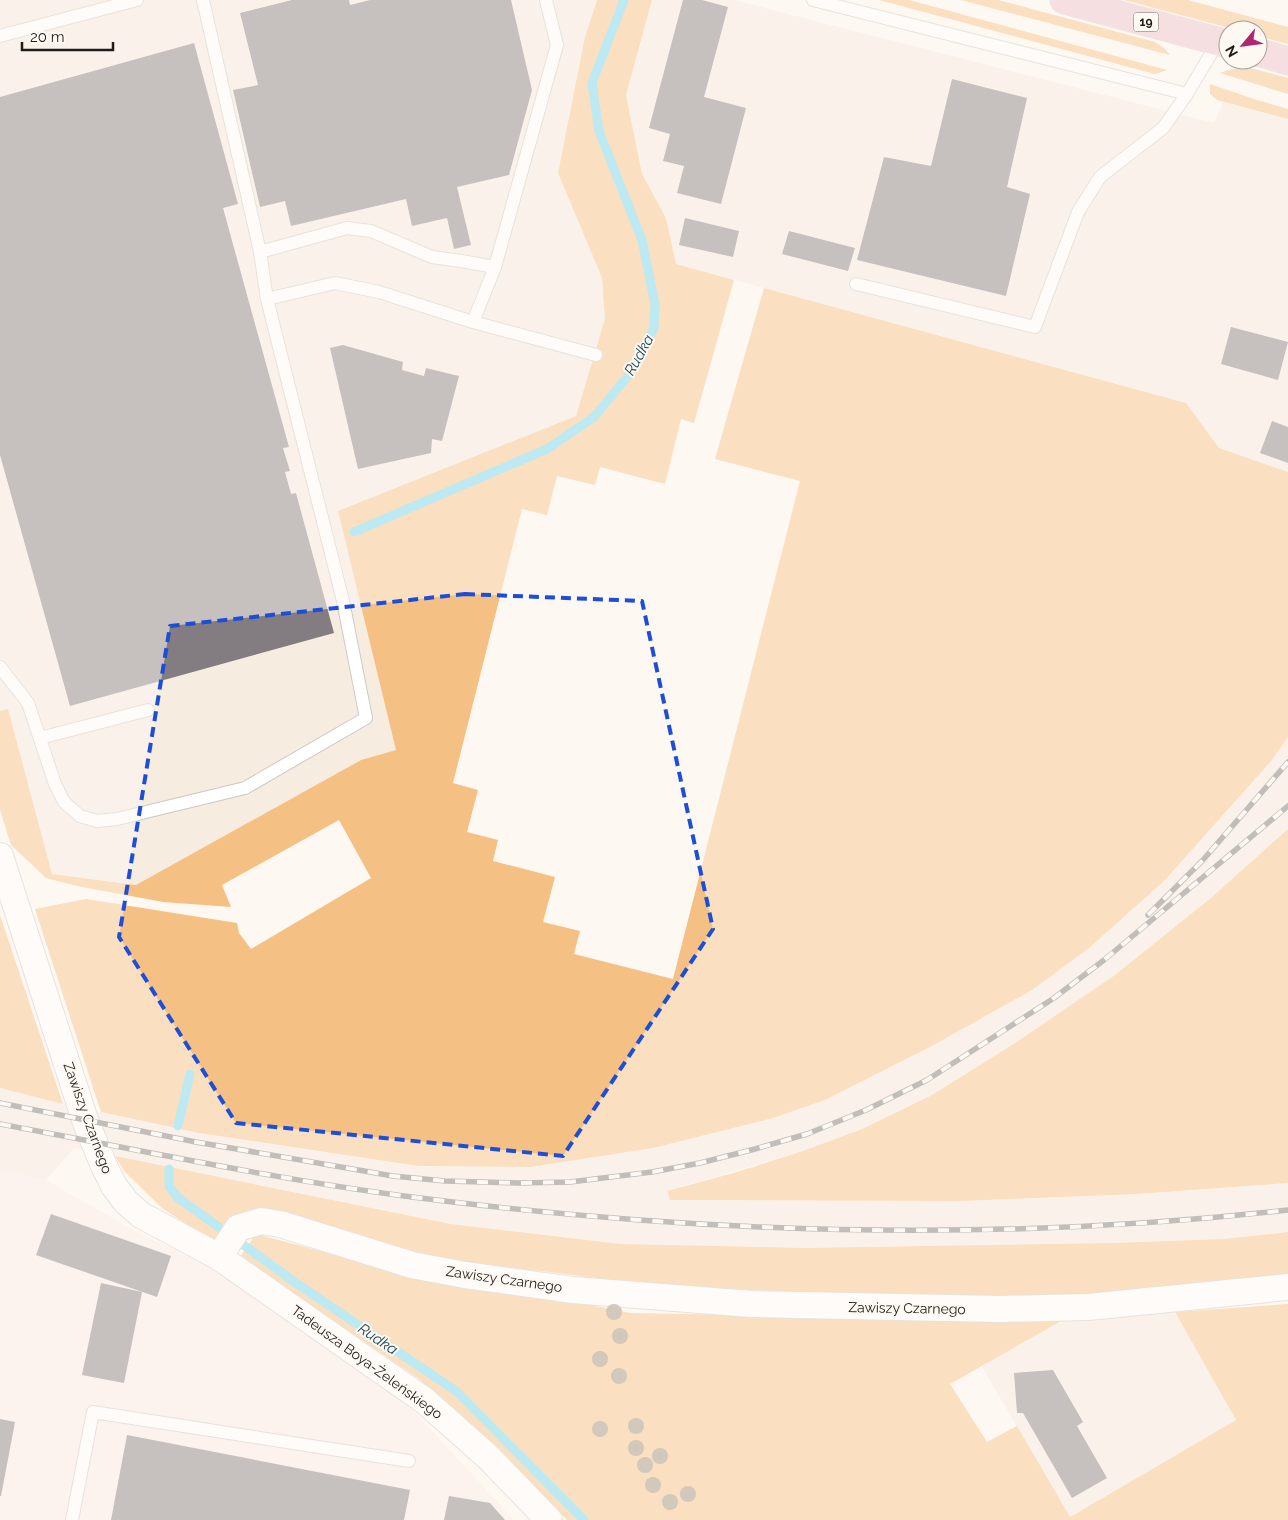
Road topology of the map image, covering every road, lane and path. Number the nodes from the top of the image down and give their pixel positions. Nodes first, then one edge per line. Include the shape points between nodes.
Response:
1 (137, 0) edge
2 (203, 0) edge
3 (546, 0) edge
4 (813, 0) edge
5 (1064, 0) edge
6 (0, 36) edge
7 (1218, 42) edge
8 (1218, 50) edge
9 (1268, 55) edge
10 (1288, 60) edge
11 (1187, 94) junction
12 (260, 252) junction
13 (495, 267) junction
14 (856, 284) dead end
15 (267, 299) junction
16 (473, 322) junction
17 (596, 355) dead end
18 (0, 667) edge
19 (148, 710) dead end
20 (40, 738) junction
21 (0, 856) edge
22 (221, 1254) junction
23 (1288, 1287) edge
24 (409, 1460) dead end
25 (72, 1520) edge
26 (549, 1520) edge

1 - 6 lane
2 - 12 lane
3 - 13 lane via 556,45
4 - 11 lane
5 - 7 main road, 19
8 - 11 lane
9 - 10 main road
11 - 14 lane via 1164,128 1100,177 1078,212 1035,327
12 - 13 lane via 347,228 371,231 432,257
12 - 15 lane
13 - 16 lane
15 - 16 lane via 335,283 379,292
15 - 20 lane via 343,601 366,718 245,788 117,819 96,820 80,816 64,802 54,784
16 - 17 lane
18 - 20 lane via 28,703
19 - 20 lane
21 - 22 street, Zawiszy Czarnego via 85,1120 114,1186 142,1215
22 - 23 street, Zawiszy Czarnego via 238,1228 261,1221 412,1265 465,1275 573,1290 751,1304 980,1309 1088,1307
22 - 26 street, Tadeusza Boya-Żeleńskiego via 425,1401 488,1457
24 - 25 lane via 92,1412

